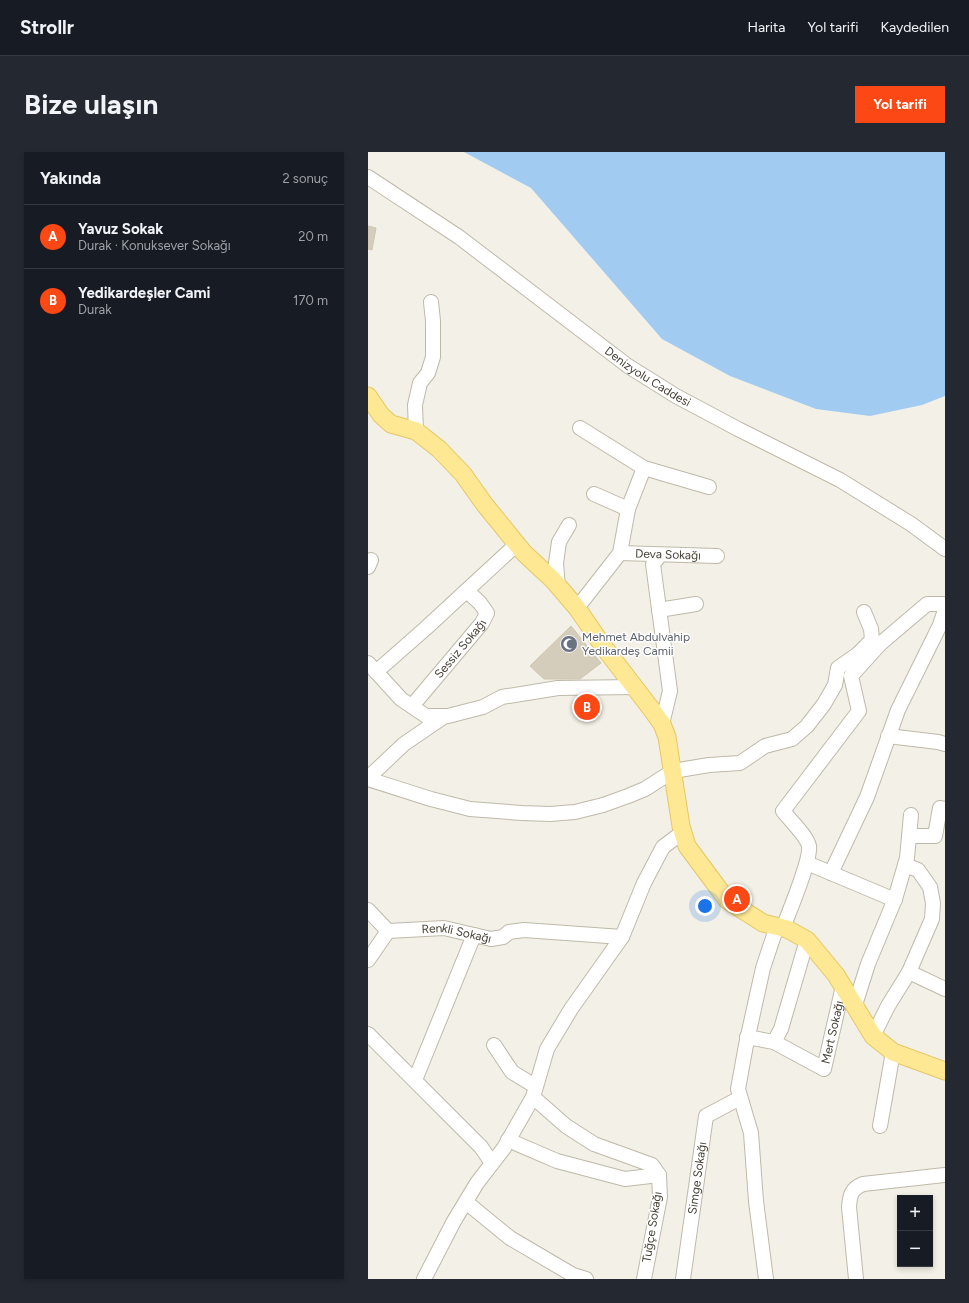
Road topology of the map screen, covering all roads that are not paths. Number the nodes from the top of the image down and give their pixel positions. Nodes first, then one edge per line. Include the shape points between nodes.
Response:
1 (368, 177) edge
2 (431, 302) dead end
3 (368, 396) edge
4 (580, 428) dead end
5 (416, 431) junction
6 (644, 468) junction
7 (709, 487) dead end
8 (594, 494) dead end
9 (628, 509) junction
10 (569, 525) dead end
11 (517, 544) junction
12 (945, 549) edge
13 (620, 553) junction
14 (660, 555) junction
15 (716, 556) dead end
16 (558, 587) junction
17 (467, 591) junction
18 (696, 604) dead end
19 (945, 604) edge
20 (577, 608) junction
21 (659, 610) junction
22 (945, 610) edge
23 (864, 612) dead end
24 (372, 668) edge
25 (635, 687) junction
26 (412, 706) junction
27 (445, 716) junction
28 (662, 724) junction
29 (888, 736) junction
30 (945, 744) edge
31 (673, 771) junction
32 (368, 778) edge
33 (945, 809) edge
34 (911, 815) dead end
35 (683, 832) junction
36 (909, 836) junction
37 (806, 863) junction
38 (905, 865) junction
39 (831, 873) junction
40 (894, 900) junction
41 (368, 910) edge
42 (780, 927) junction
43 (388, 931) junction
44 (474, 935) junction
45 (622, 937) junction
46 (807, 940) junction
47 (368, 960) edge
48 (909, 972) junction
49 (843, 986) junction
50 (945, 989) edge
51 (855, 1005) junction
52 (368, 1034) edge
53 (873, 1036) junction
54 (747, 1037) junction
55 (774, 1042) junction
56 (494, 1045) dead end
57 (893, 1052) junction
58 (945, 1071) edge
59 (414, 1080) junction
60 (534, 1091) junction
61 (740, 1098) junction
62 (880, 1126) dead end
63 (508, 1140) junction
64 (492, 1163) junction
65 (945, 1175) edge
66 (659, 1176) junction
67 (466, 1202) junction
68 (424, 1279) edge
69 (586, 1279) edge
70 (644, 1279) edge
71 (683, 1279) edge
72 (766, 1279) edge
73 (856, 1279) edge

1 - 12 street, Denizyolu Caddesi via 459,237 634,370 724,422 840,480 911,524
2 - 5 street via 433,357 428,373 420,383 415,405
3 - 5 main road via 391,424
4 - 6 street
5 - 11 main road via 439,449 463,474
6 - 7 street
6 - 9 street
8 - 9 street
9 - 13 street
10 - 16 street via 559,542 556,564
11 - 16 main road
11 - 17 street
13 - 14 street, Deva Sokağı
13 - 20 street
14 - 15 street, Deva Sokağı
14 - 21 street via 653,564
16 - 20 main road
17 - 24 street via 426,628
17 - 26 street, Sessiz Sokağı via 486,613 482,622
18 - 21 street
19 - 37 street via 927,604 880,644 851,676 859,711 783,811 809,845
20 - 25 main road
21 - 28 street via 670,691
22 - 29 street via 940,626 898,710
23 - 31 street via 871,629 872,640 838,668 835,685 824,704 807,726 792,739 765,746 740,763
24 - 26 street via 401,699
25 - 27 street via 558,688 502,697 483,707
25 - 28 main road
26 - 27 street via 426,716
27 - 32 street via 404,744
28 - 31 main road via 668,737
29 - 30 street
29 - 39 street via 867,797
31 - 32 street via 645,789 616,801 575,812 550,814 470,809
31 - 35 main road
33 - 36 street via 940,808 935,836
34 - 36 street
35 - 42 main road via 687,846 727,900 763,923
35 - 45 street via 663,847 644,883
36 - 38 street
37 - 39 street
37 - 42 street
38 - 40 street
38 - 48 street via 918,870 930,887 933,903 932,919
39 - 40 street
40 - 51 street via 868,964
41 - 43 street
42 - 46 main road
42 - 54 street via 763,968
43 - 44 street, Renkli Sokağı via 444,928
43 - 47 street
44 - 45 street, Renkli Sokağı via 491,939 503,937 509,932 524,930
44 - 59 street
45 - 60 street via 571,1009 547,1049
46 - 49 main road
46 - 55 street via 781,1029
48 - 50 street
48 - 53 street
49 - 51 main road
49 - 55 street, Mert Sokağı via 824,1069
51 - 53 main road
52 - 59 street
53 - 57 main road
54 - 55 street, Mert Sokağı
54 - 61 street via 738,1089
56 - 60 street via 512,1072
57 - 58 main road
57 - 62 street
59 - 64 street via 481,1147
60 - 63 street
60 - 66 street via 566,1126 594,1144 652,1165
61 - 71 street, Simge Sokağı via 706,1116
61 - 72 street via 750,1133
63 - 64 street
63 - 66 street via 557,1161 626,1178
64 - 67 street
65 - 73 street via 863,1184 852,1191 849,1207
66 - 70 street, Tuğçe Sokağı via 660,1197
67 - 68 street
67 - 69 street via 510,1238 573,1275

